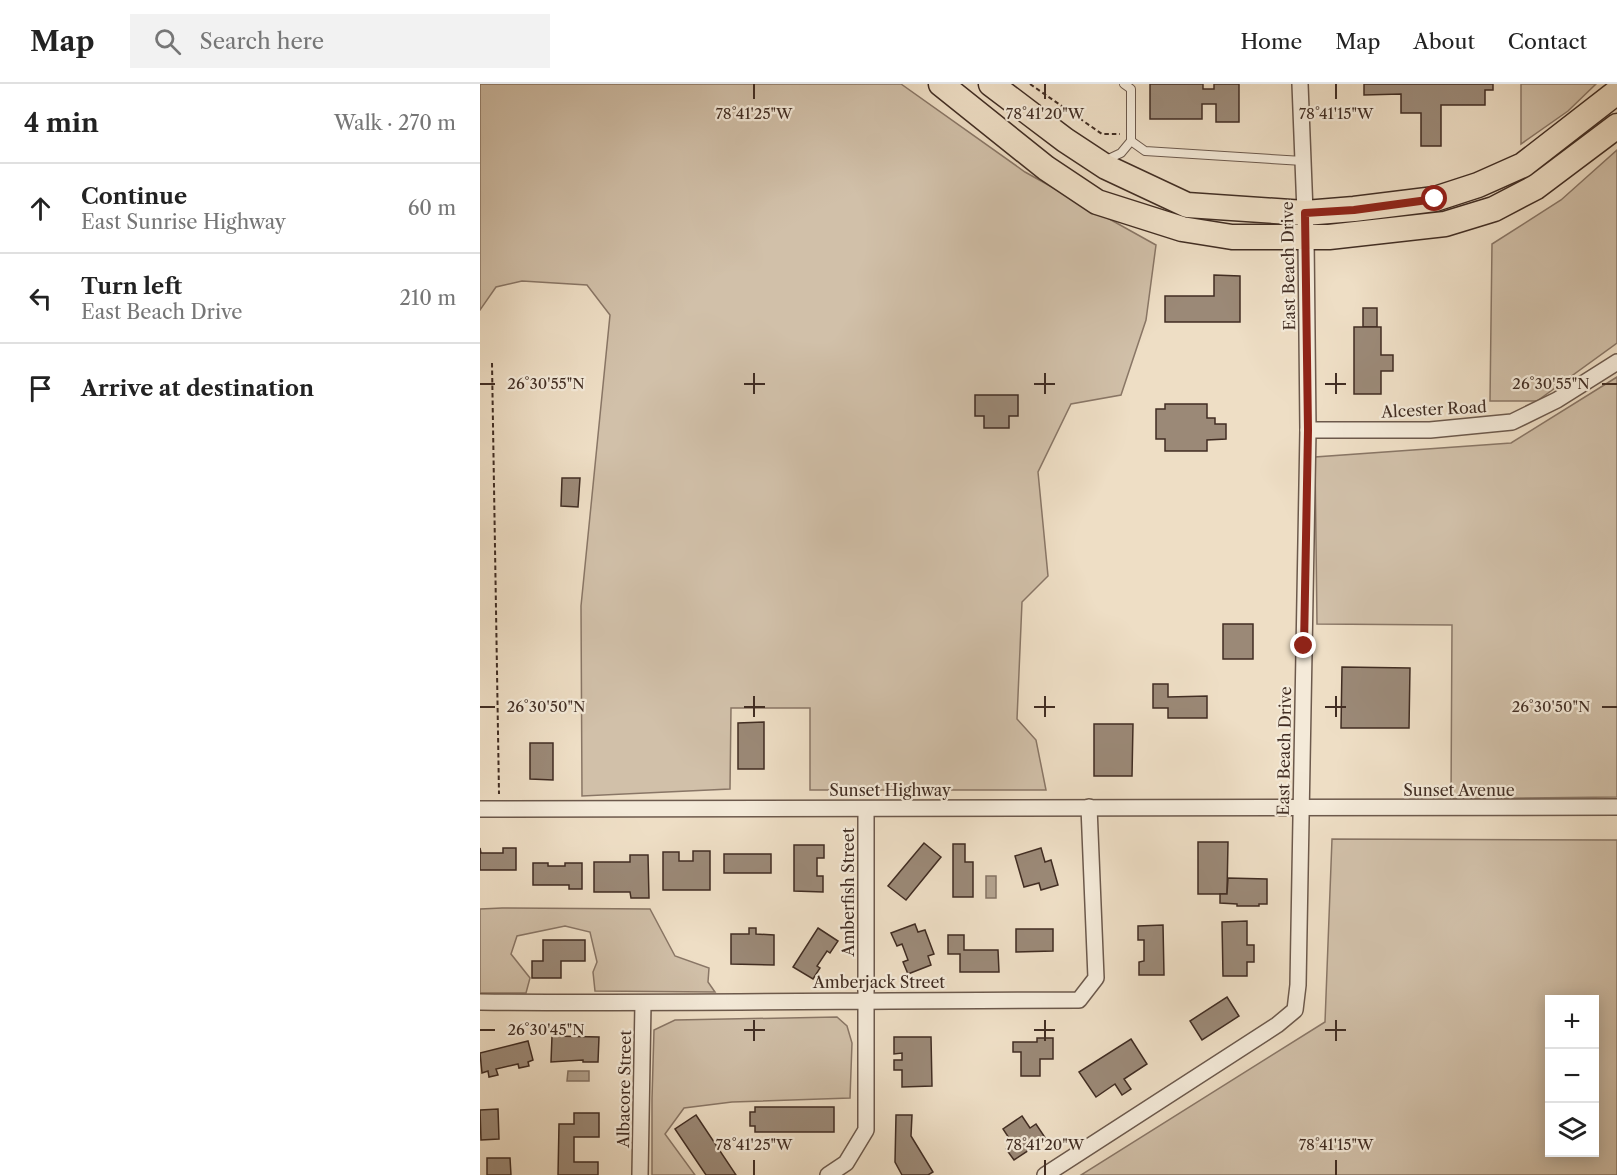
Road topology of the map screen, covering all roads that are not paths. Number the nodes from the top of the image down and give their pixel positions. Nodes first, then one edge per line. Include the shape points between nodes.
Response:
1 (941, 84) edge
2 (991, 84) edge
3 (1124, 84) edge
4 (1300, 84) edge
5 (1617, 92) edge
6 (1617, 126) edge
7 (1131, 137) junction
8 (1303, 161) junction
9 (1099, 163) junction
10 (1305, 213) junction
11 (1306, 238) junction
12 (1617, 362) edge
13 (1308, 430) junction
14 (1089, 807) junction
15 (1617, 807) edge
16 (480, 809) edge
17 (866, 809) junction
18 (1301, 809) junction
19 (866, 1000) junction
20 (480, 1002) edge
21 (643, 1003) junction
22 (640, 1175) edge
23 (828, 1175) edge
24 (1045, 1175) edge

1 - 11 main road via 1046,168 1097,202 1182,230 1232,237
2 - 9 main road
3 - 7 lane via 1131,89
4 - 8 street, East Beach Drive
5 - 10 main road via 1523,165 1478,185 1435,199
6 - 11 main road via 1536,187 1494,209 1445,224
7 - 8 lane via 1145,151
7 - 9 lane via 1121,153
8 - 10 street, East Beach Drive
9 - 10 main road via 1187,205
10 - 11 street, East Beach Drive
11 - 13 street, East Beach Drive
12 - 13 street, Alcester Road via 1557,400 1512,422 1430,430
13 - 18 street, East Beach Drive
14 - 17 street, Sunset Highway
14 - 18 street, Sunset Highway
14 - 19 street, Amberjack Street via 1096,978 1079,1000
15 - 18 street, Sunset Avenue
16 - 17 street, Sunset Highway
17 - 19 street, Amberfish Street
18 - 24 street, East Beach Drive via 1295,1010 1277,1026
19 - 21 street, Amberjack Street
19 - 23 street, Amberfish Street via 866,1130 846,1163
20 - 21 street, Amberjack Street
21 - 22 street, Albacore Street

